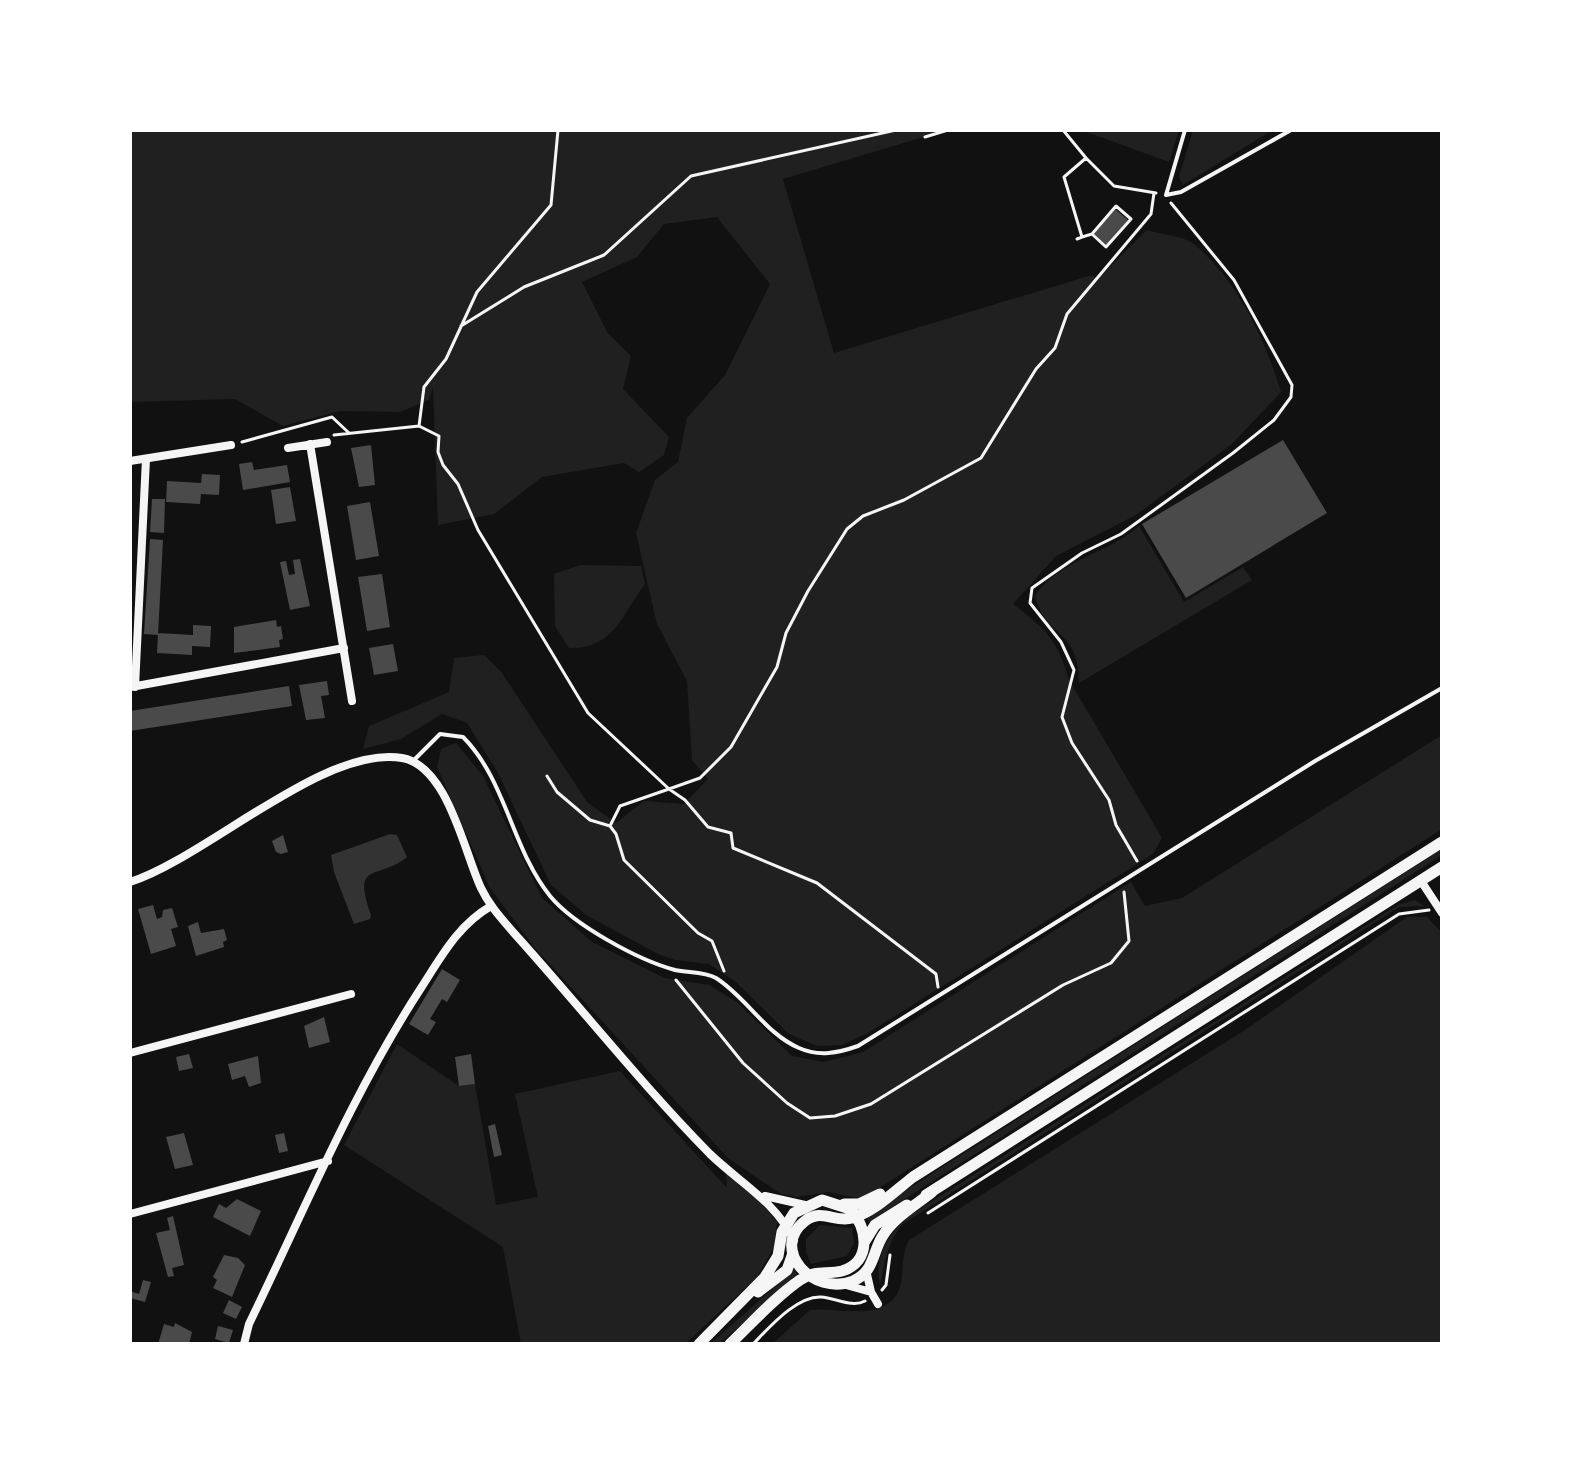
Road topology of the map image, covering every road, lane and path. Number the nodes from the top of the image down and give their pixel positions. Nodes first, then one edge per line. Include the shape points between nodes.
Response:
1 (558, 130) edge
2 (896, 130) edge
3 (948, 130) edge
4 (1063, 130) edge
5 (1185, 130) edge
6 (1291, 130) edge
7 (925, 137) dead end
8 (1086, 158) junction
9 (1154, 193) junction
10 (1166, 195) junction
11 (1092, 234) junction
12 (461, 326) junction
13 (419, 426) junction
14 (349, 433) junction
15 (327, 442) joint
16 (310, 444) junction
17 (231, 445) joint
18 (288, 448) dead end
19 (146, 459) junction
20 (130, 461) edge
21 (344, 648) junction
22 (132, 687) edge
23 (1442, 688) edge
24 (352, 701) dead end
25 (413, 761) junction
26 (547, 776) dead end
27 (669, 789) junction
28 (610, 826) junction
29 (1442, 842) edge
30 (1442, 867) edge
31 (1141, 868) junction
32 (1123, 880) junction
33 (1421, 881) junction
34 (130, 882) edge
35 (491, 906) junction
36 (1428, 910) dead end
37 (1442, 913) edge
38 (663, 965) junction
39 (732, 989) junction
40 (351, 994) dead end
41 (939, 995) junction
42 (130, 1053) edge
43 (328, 1161) junction
44 (913, 1177) junction
45 (932, 1192) junction
46 (760, 1195) junction
47 (842, 1204) junction
48 (805, 1205) junction
49 (928, 1213) dead end
50 (130, 1214) edge
51 (857, 1216) junction
52 (785, 1224) junction
53 (894, 1243) dead end
54 (794, 1244) junction
55 (864, 1245) junction
56 (867, 1272) junction
57 (812, 1279) junction
58 (837, 1285) junction
59 (874, 1297) junction
60 (747, 1299) junction
61 (244, 1344) edge
62 (699, 1344) edge
63 (730, 1344) edge
64 (753, 1344) edge

1 - 12 path via 551,205 477,292
2 - 12 path via 691,176 604,255 524,287
3 - 7 path
4 - 8 path
5 - 10 lane
6 - 10 lane via 1181,192
8 - 9 path via 1114,186
8 - 11 path via 1064,177 1079,238
9 - 10 path
9 - 27 path via 1151,214 1067,314 1055,348 1036,369 988,449 970,466 863,516 847,529 793,619 777,667 738,737 700,778
10 - 31 path via 1234,280 1292,385 1291,397 1274,420 1233,453 1121,534 1032,588 1030,603 1061,642 1074,670 1062,717 1072,743 1109,800 1116,825
11 - 11 path via 1106,247 1131,219 1116,206
12 - 13 path via 446,359 424,387
13 - 14 path
13 - 27 path via 439,436 443,465 588,713
14 - 15 path
14 - 17 path via 332,417
15 - 16 street
16 - 18 street
16 - 21 street
17 - 19 street
19 - 20 street
19 - 22 street
21 - 22 street
21 - 24 street
23 - 31 lane
25 - 34 street via 376,759 332,772 166,868
25 - 35 street via 447,801
25 - 38 lane via 440,734 463,737 485,765 548,894 587,927
26 - 28 path via 557,792 590,820
27 - 28 path via 620,806
27 - 41 path via 708,827 731,833 733,848 817,883 889,935 936,974
28 - 39 path via 624,860 712,941
29 - 44 main road
30 - 33 main road
31 - 32 lane
32 - 38 path via 1129,941 1111,963 1063,985 871,1104 835,1116 810,1118 787,1103 743,1063
32 - 41 lane
33 - 37 street
33 - 45 main road
35 - 43 street via 455,935 392,1034
35 - 46 street via 710,1154
36 - 49 path via 1399,914
38 - 39 lane via 711,975
39 - 41 lane via 781,1037 822,1054 858,1046
40 - 42 street
43 - 50 street
43 - 61 street
44 - 47 main road via 859,1204
44 - 51 main road
45 - 55 main road via 880,1221
45 - 56 main road via 884,1232
46 - 48 street
46 - 52 street
47 - 48 main road via 822,1200
47 - 51 main road
48 - 52 main road
51 - 54 main road via 813,1216 802,1224
51 - 55 main road
52 - 54 street
52 - 60 main road via 774,1264
53 - 59 path via 885,1286
54 - 57 main road
54 - 60 main road via 787,1270
55 - 56 street
55 - 57 main road via 856,1262 844,1270 818,1270
56 - 58 main road
56 - 59 street
57 - 58 main road
57 - 63 main road via 780,1294
58 - 59 street
59 - 64 path via 858,1304 808,1299
60 - 62 main road

